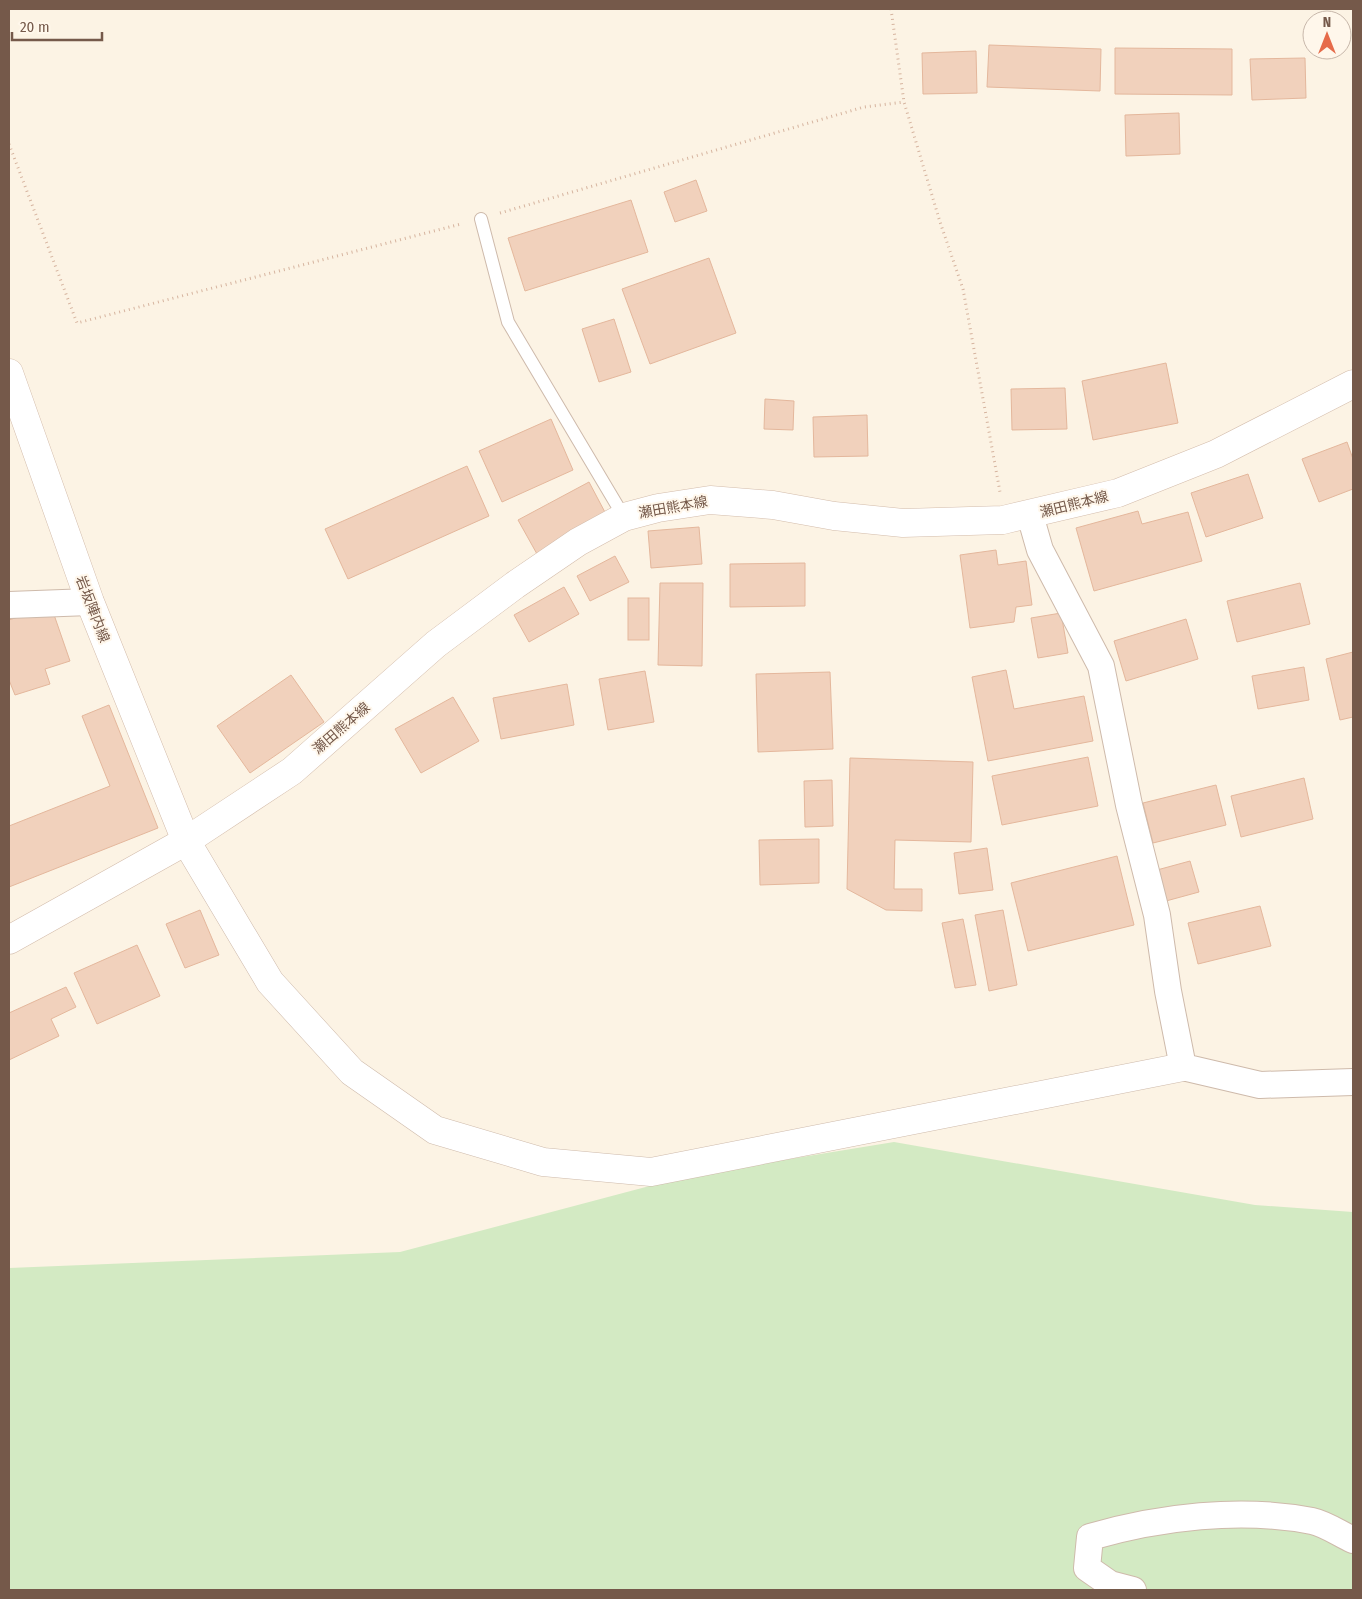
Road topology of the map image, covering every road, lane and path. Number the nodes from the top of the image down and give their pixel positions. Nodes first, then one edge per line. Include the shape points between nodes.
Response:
1 (891, 9) edge
2 (904, 102) junction
3 (9, 144) edge
4 (481, 219) junction
5 (9, 373) edge
6 (1353, 384) edge
7 (1030, 515) junction
8 (624, 517) junction
9 (1003, 520) junction
10 (90, 602) junction
11 (9, 605) edge
12 (186, 841) junction
13 (9, 940) edge
14 (1183, 1067) junction
15 (1353, 1082) edge
16 (1353, 1540) edge
17 (1133, 1590) edge

1 - 2 path
2 - 4 path via 864,107
2 - 9 path via 963,289
3 - 4 path via 77,323
4 - 8 lane via 508,322
5 - 10 main road, 岩坂陣内線
6 - 7 main road, 瀬田熊本線 via 1207,458 1118,493
7 - 9 main road, 瀬田熊本線
7 - 14 street via 1040,550 1101,666 1157,915
8 - 9 main road, 瀬田熊本線 via 710,500 903,523
8 - 12 main road, 瀬田熊本線 via 578,542 515,585 436,644 292,771
10 - 11 street
10 - 12 main road, 岩坂陣内線
12 - 13 main road, 瀬田熊本線
12 - 14 main road, 岩坂陣内線 via 270,982 352,1072 435,1130 543,1162 652,1172
14 - 15 street via 1260,1085
16 - 17 street via 1314,1522 1246,1513 1133,1525 1090,1537 1087,1568 1110,1584

